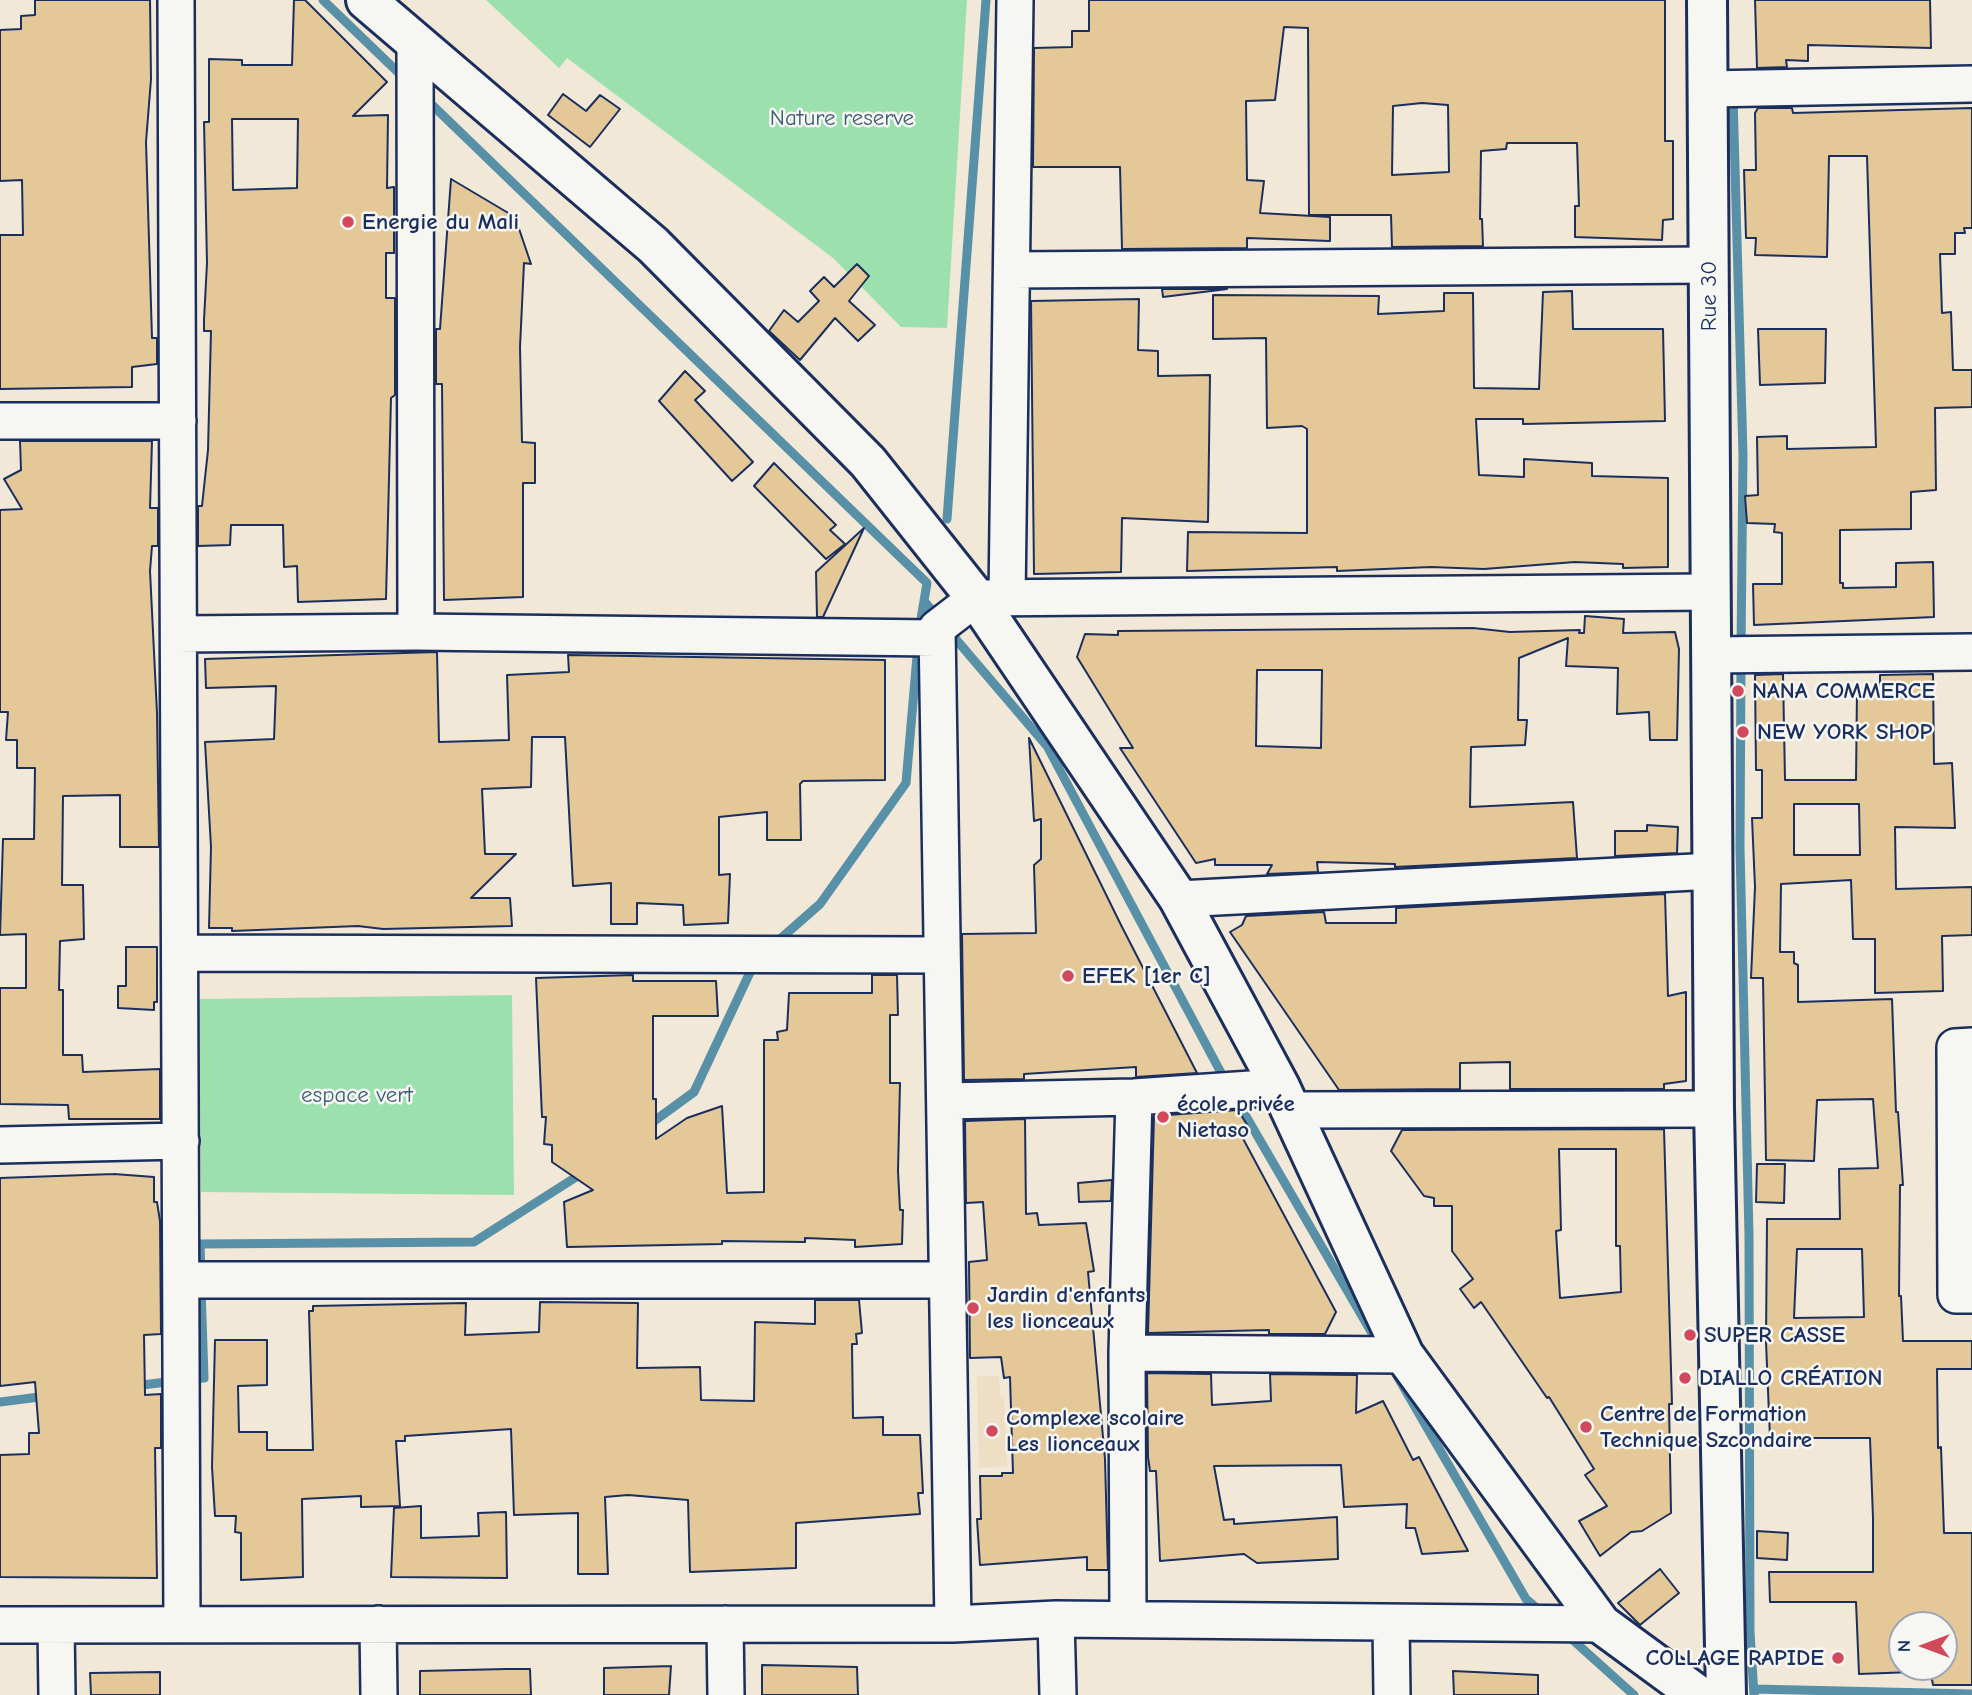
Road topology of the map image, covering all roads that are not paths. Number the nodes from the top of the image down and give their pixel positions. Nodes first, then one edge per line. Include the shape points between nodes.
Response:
1 (176, 0) edge
2 (366, 0) edge
3 (1015, 0) edge
4 (1707, 0) edge
5 (415, 44) junction
6 (1972, 84) edge
7 (1708, 89) junction
8 (1709, 265) junction
9 (1012, 270) junction
10 (0, 421) edge
11 (178, 421) junction
12 (1710, 592) junction
13 (991, 597) junction
14 (416, 632) junction
15 (179, 634) junction
16 (935, 638) junction
17 (1972, 652) edge
18 (1712, 654) junction
19 (1713, 871) junction
20 (1179, 900) junction
21 (180, 953) junction
22 (942, 955) junction
23 (1972, 1046) edge
24 (1134, 1097) junction
25 (1285, 1099) junction
26 (945, 1101) junction
27 (1714, 1110) junction
28 (181, 1142) junction
29 (0, 1145) edge
30 (181, 1280) junction
31 (947, 1280) junction
32 (1972, 1295) edge
33 (1127, 1353) junction
34 (1404, 1355) junction
35 (1056, 1619) junction
36 (1128, 1619) junction
37 (378, 1624) junction
38 (725, 1624) junction
39 (953, 1624) junction
40 (1391, 1624) junction
41 (1601, 1624) junction
42 (0, 1625) edge
43 (56, 1625) junction
44 (182, 1625) junction
45 (57, 1695) edge
46 (379, 1695) edge
47 (726, 1695) edge
48 (1058, 1695) edge
49 (1392, 1695) edge
50 (1698, 1695) edge
51 (1726, 1695) edge

1 - 11 street
2 - 5 street
3 - 9 street
4 - 7 street, Rue 30
5 - 13 street via 653,245 868,462
5 - 14 street
6 - 7 street
7 - 8 street, Rue 30
8 - 9 street
8 - 12 street, Rue 30
9 - 13 street
10 - 11 street
11 - 15 street
12 - 13 street
12 - 18 street, Rue 30
13 - 16 street via 941,622
13 - 20 street
14 - 15 street
14 - 16 street
15 - 21 street
16 - 22 street
17 - 18 street
18 - 19 street, Rue 30
19 - 20 street
19 - 27 street, Rue 30
20 - 25 street
21 - 22 street
21 - 28 street
22 - 26 street
23 - 32 street via 1955,1046 1956,1295
24 - 25 street
24 - 26 street
24 - 33 street
25 - 27 street
25 - 34 street
26 - 31 street
27 - 51 street, Rue 30
28 - 29 street
28 - 30 street
30 - 31 street
30 - 44 street
31 - 39 street
33 - 34 street
33 - 36 street
34 - 41 street
35 - 36 street
35 - 39 street
35 - 48 street
36 - 40 street
37 - 38 street
37 - 44 street
37 - 46 street
38 - 39 street
38 - 47 street
40 - 41 street
40 - 49 street
41 - 50 street
42 - 43 street
43 - 44 street
43 - 45 street

